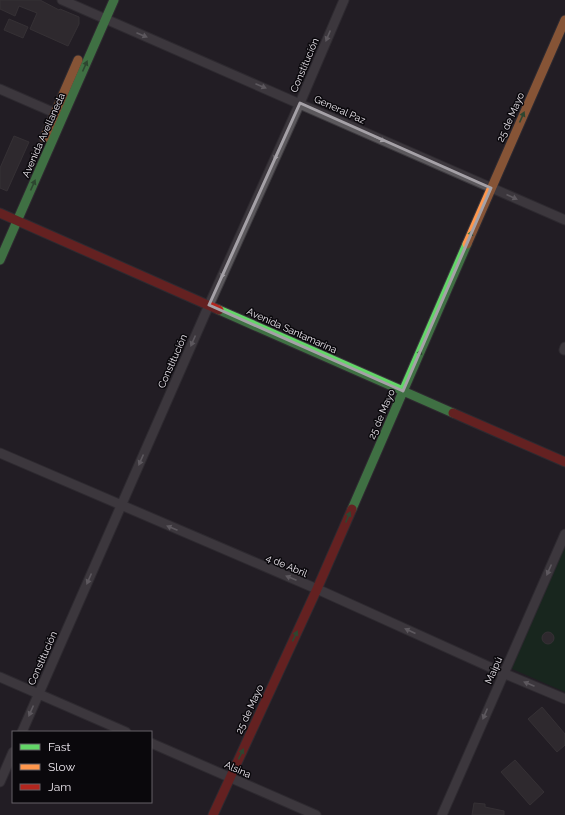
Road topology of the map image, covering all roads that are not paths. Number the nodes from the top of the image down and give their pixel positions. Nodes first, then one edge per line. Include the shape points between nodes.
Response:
1 (62, 0) edge
2 (104, 0) edge
3 (114, 0) edge
4 (344, 0) edge
5 (102, 18) junction
6 (565, 20) edge
7 (0, 89) edge
8 (300, 103) junction
9 (55, 113) junction
10 (491, 188) junction
11 (0, 213) edge
12 (14, 219) junction
13 (565, 220) edge
14 (0, 240) edge
15 (0, 260) edge
16 (208, 305) junction
17 (403, 391) junction
18 (0, 453) edge
19 (565, 462) edge
20 (121, 506) junction
21 (565, 534) edge
22 (317, 589) junction
23 (503, 673) junction
24 (0, 677) edge
25 (39, 694) junction
26 (565, 699) edge
27 (22, 731) edge
28 (124, 731) edge
29 (152, 743) edge
30 (12, 754) edge
31 (230, 777) junction
32 (0, 782) edge
33 (213, 815) edge
34 (316, 815) edge
35 (442, 815) edge

1 - 5 street, General Paz
2 - 5 main road, Avenida Avellaneda
3 - 5 main road, Avenida Avellaneda
4 -> 8 street, Constitución
5 -> 8 street, General Paz
5 - 9 main road, Avenida Avellaneda
12 -> 5 main road, Avenida Avellaneda
10 -> 6 main road, 25 de Mayo
7 - 9 street
8 -> 10 street, General Paz
8 -> 16 street, Constitución
9 - 12 main road, Avenida Avellaneda
10 -> 13 street, General Paz
17 -> 10 main road, 25 de Mayo
11 - 12 main road, Avenida Santamarina
12 - 14 main road, Avenida Avellaneda
12 - 15 main road, Avenida Avellaneda
12 - 16 main road, Avenida Santamarina
16 - 17 main road, Avenida Santamarina
16 -> 20 street, Constitución
17 - 19 main road, Avenida Santamarina
22 -> 17 main road, 25 de Mayo
18 - 20 street, 4 de Abril
22 -> 20 street, 4 de Abril
20 -> 25 street, Constitución
21 -> 23 street, Maipú
23 -> 22 street, 4 de Abril
31 -> 22 main road, 25 de Mayo
26 -> 23 street, 4 de Abril
23 -> 35 street, Maipú
24 - 25 street
25 -> 27 street, Constitución
25 - 28 street
29 - 31 street, Alsina
30 - 32 street
31 - 33 main road, 25 de Mayo
31 - 34 street, Alsina

